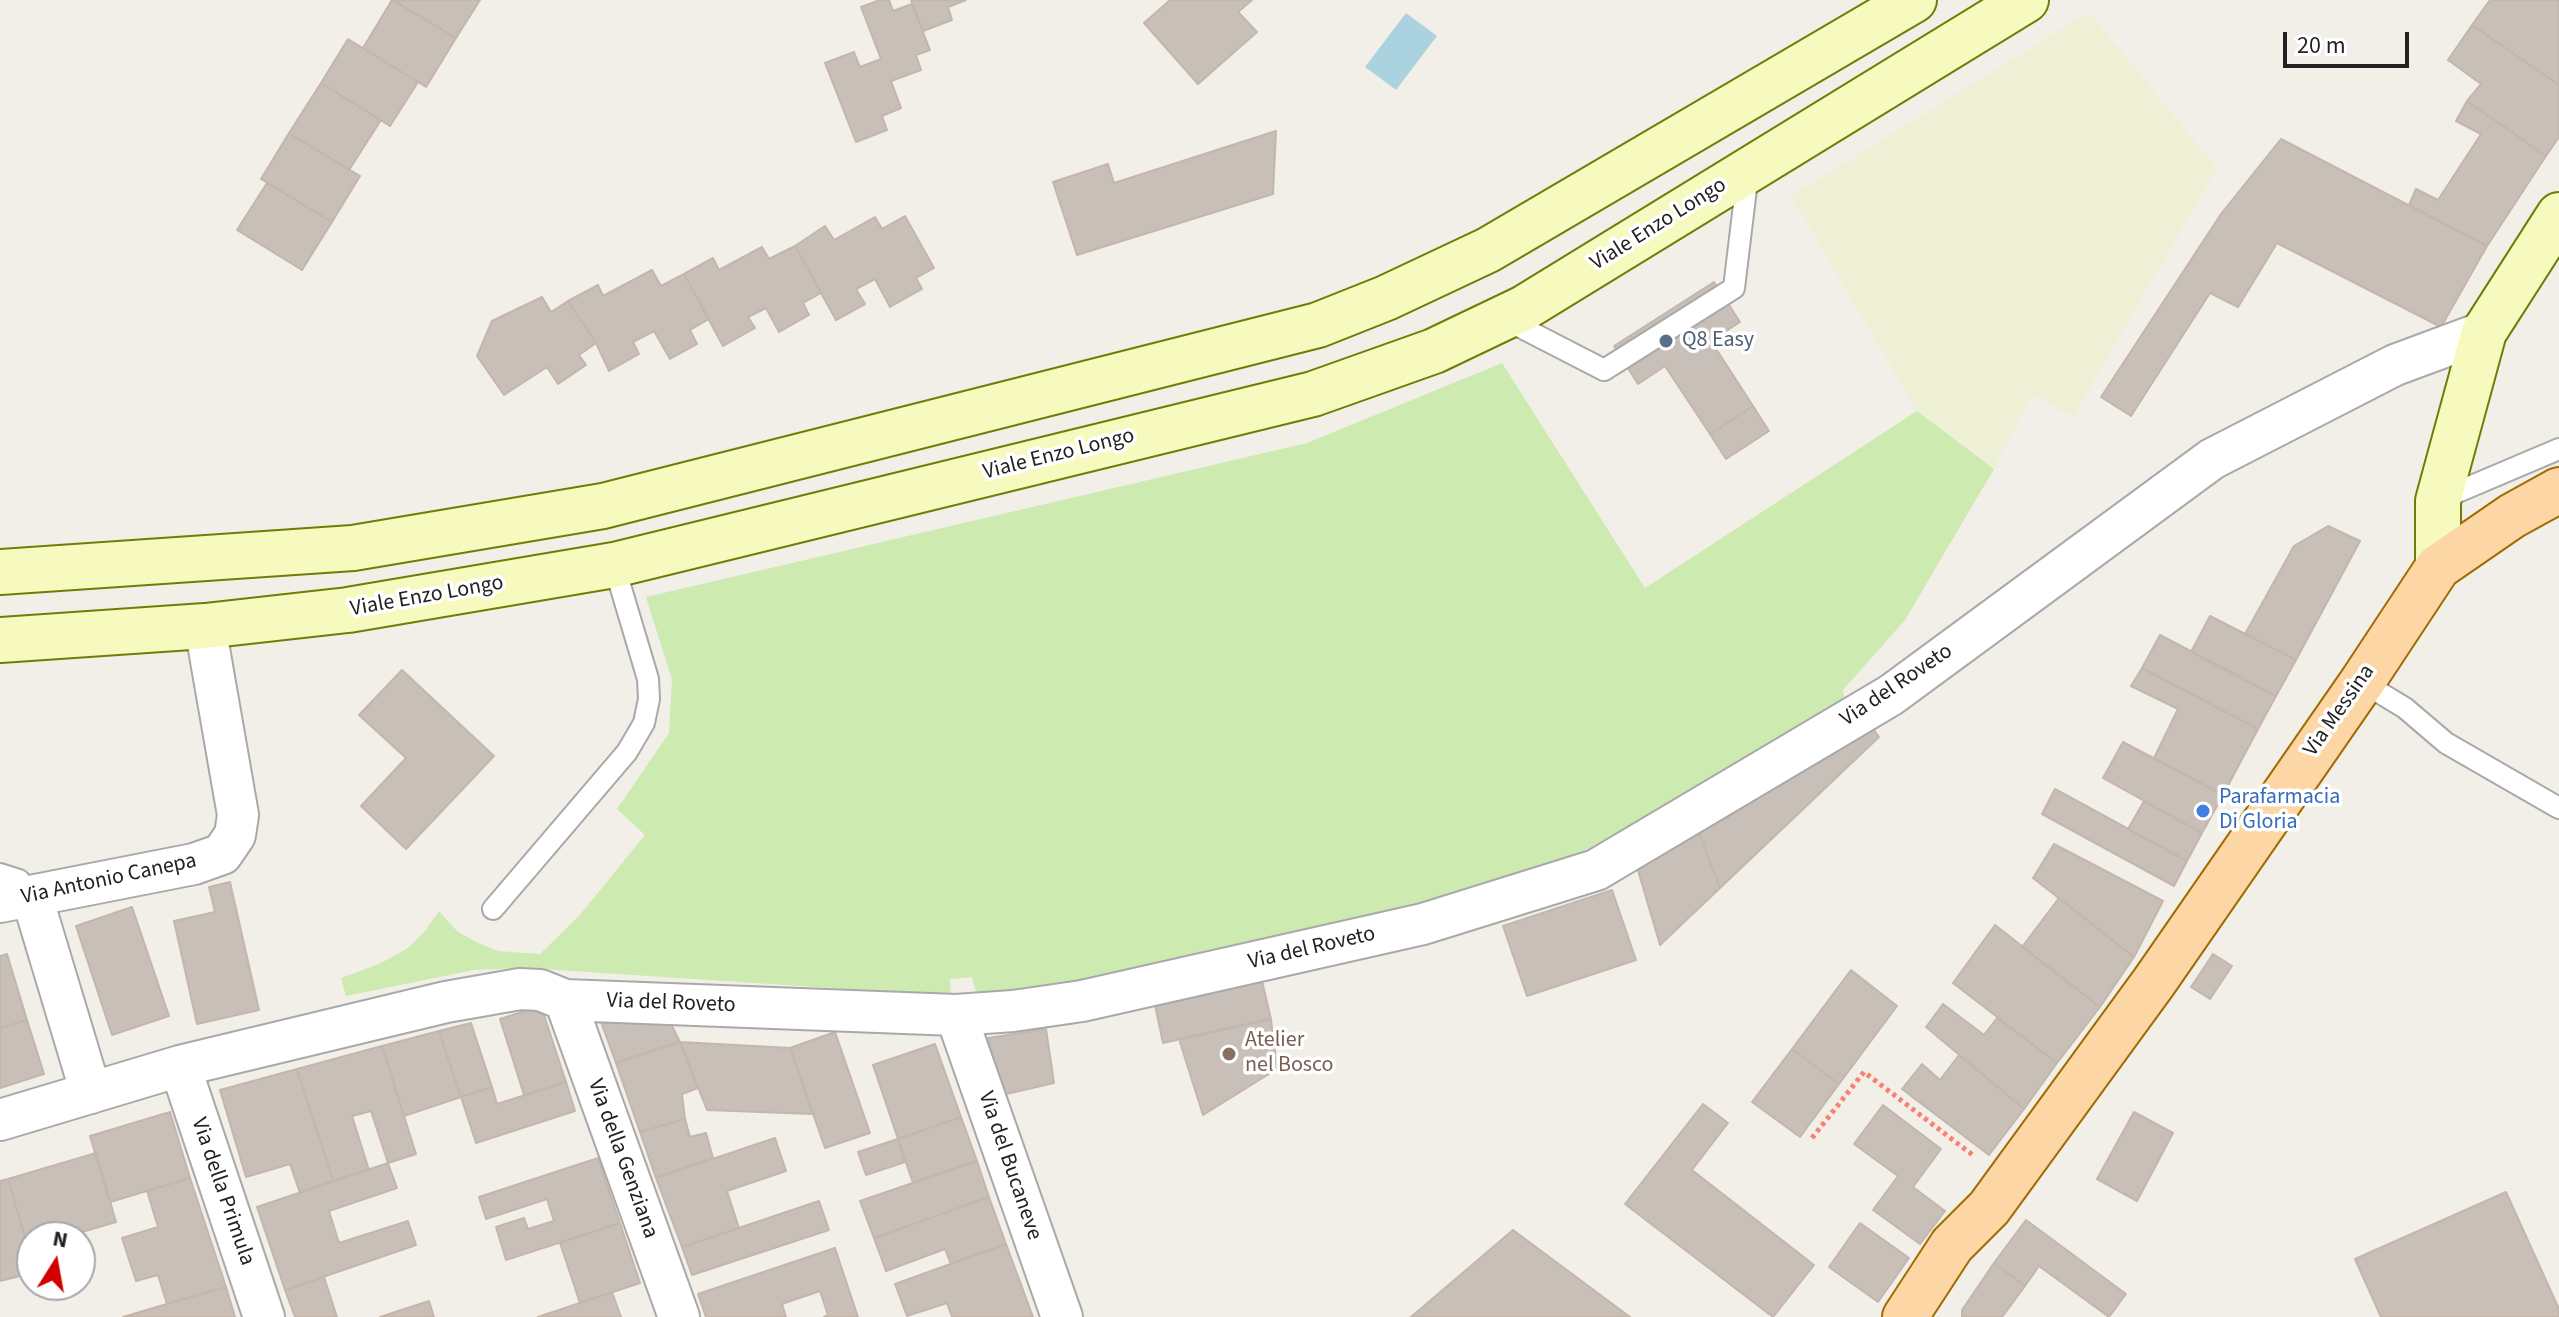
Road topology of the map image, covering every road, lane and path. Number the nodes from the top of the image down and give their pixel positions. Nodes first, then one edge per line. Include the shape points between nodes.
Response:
1 (1914, 0) edge
2 (2026, 0) edge
3 (1748, 170) junction
4 (2559, 215) edge
5 (1503, 318) junction
6 (2484, 332) junction
7 (2559, 449) edge
8 (2559, 490) edge
9 (2438, 501) junction
10 (614, 565) junction
11 (2438, 567) junction
12 (0, 572) edge
13 (205, 626) junction
14 (0, 640) edge
15 (2362, 682) junction
16 (2559, 808) edge
17 (0, 874) edge
18 (16, 900) edge
19 (493, 909) dead end
20 (565, 1000) junction
21 (956, 1015) junction
22 (180, 1066) junction
23 (91, 1093) junction
24 (0, 1120) edge
25 (1812, 1138) dead end
26 (1978, 1159) dead end
27 (1989, 1208) junction
28 (264, 1317) edge
29 (679, 1317) edge
30 (1062, 1317) edge
31 (1905, 1317) edge
32 (1939, 1317) edge

1 - 12 main road via 1488,250 1318,325 603,506 353,548
2 - 3 main road, Viale Enzo Longo
3 - 5 main road, Viale Enzo Longo
3 - 5 lane via 1734,288 1604,370
4 - 6 main road
5 - 10 main road, Viale Enzo Longo via 1434,351 1313,394
6 - 9 main road
6 - 21 street, Via del Roveto via 2395,365 2212,459 1891,695 1596,870 1407,928 1082,1001
7 - 9 lane
8 - 11 main road
9 - 11 main road
10 - 13 main road, Viale Enzo Longo via 348,610
10 - 19 lane via 648,679 644,723 627,752
11 - 15 main road, Via Messina
13 - 14 main road, Viale Enzo Longo
13 - 18 street, Via Antonio Canepa via 238,815 235,835 222,854
15 - 16 lane via 2405,708 2446,743
15 - 27 main road, Via Messina
17 - 18 lane via 19,880
18 - 23 street
20 - 21 street, Via del Roveto
20 - 22 street, Via del Roveto via 540,990 490,994
20 - 29 street, Via della Genziana
21 - 30 street, Via del Bucaneve
22 - 23 street, Via del Roveto
22 - 28 street, Via della Primula
23 - 24 street, Via del Roveto
25 - 26 path via 1864,1072
27 - 31 main road, Via Messina via 1952,1245
27 - 32 main road via 1969,1256 1942,1299

